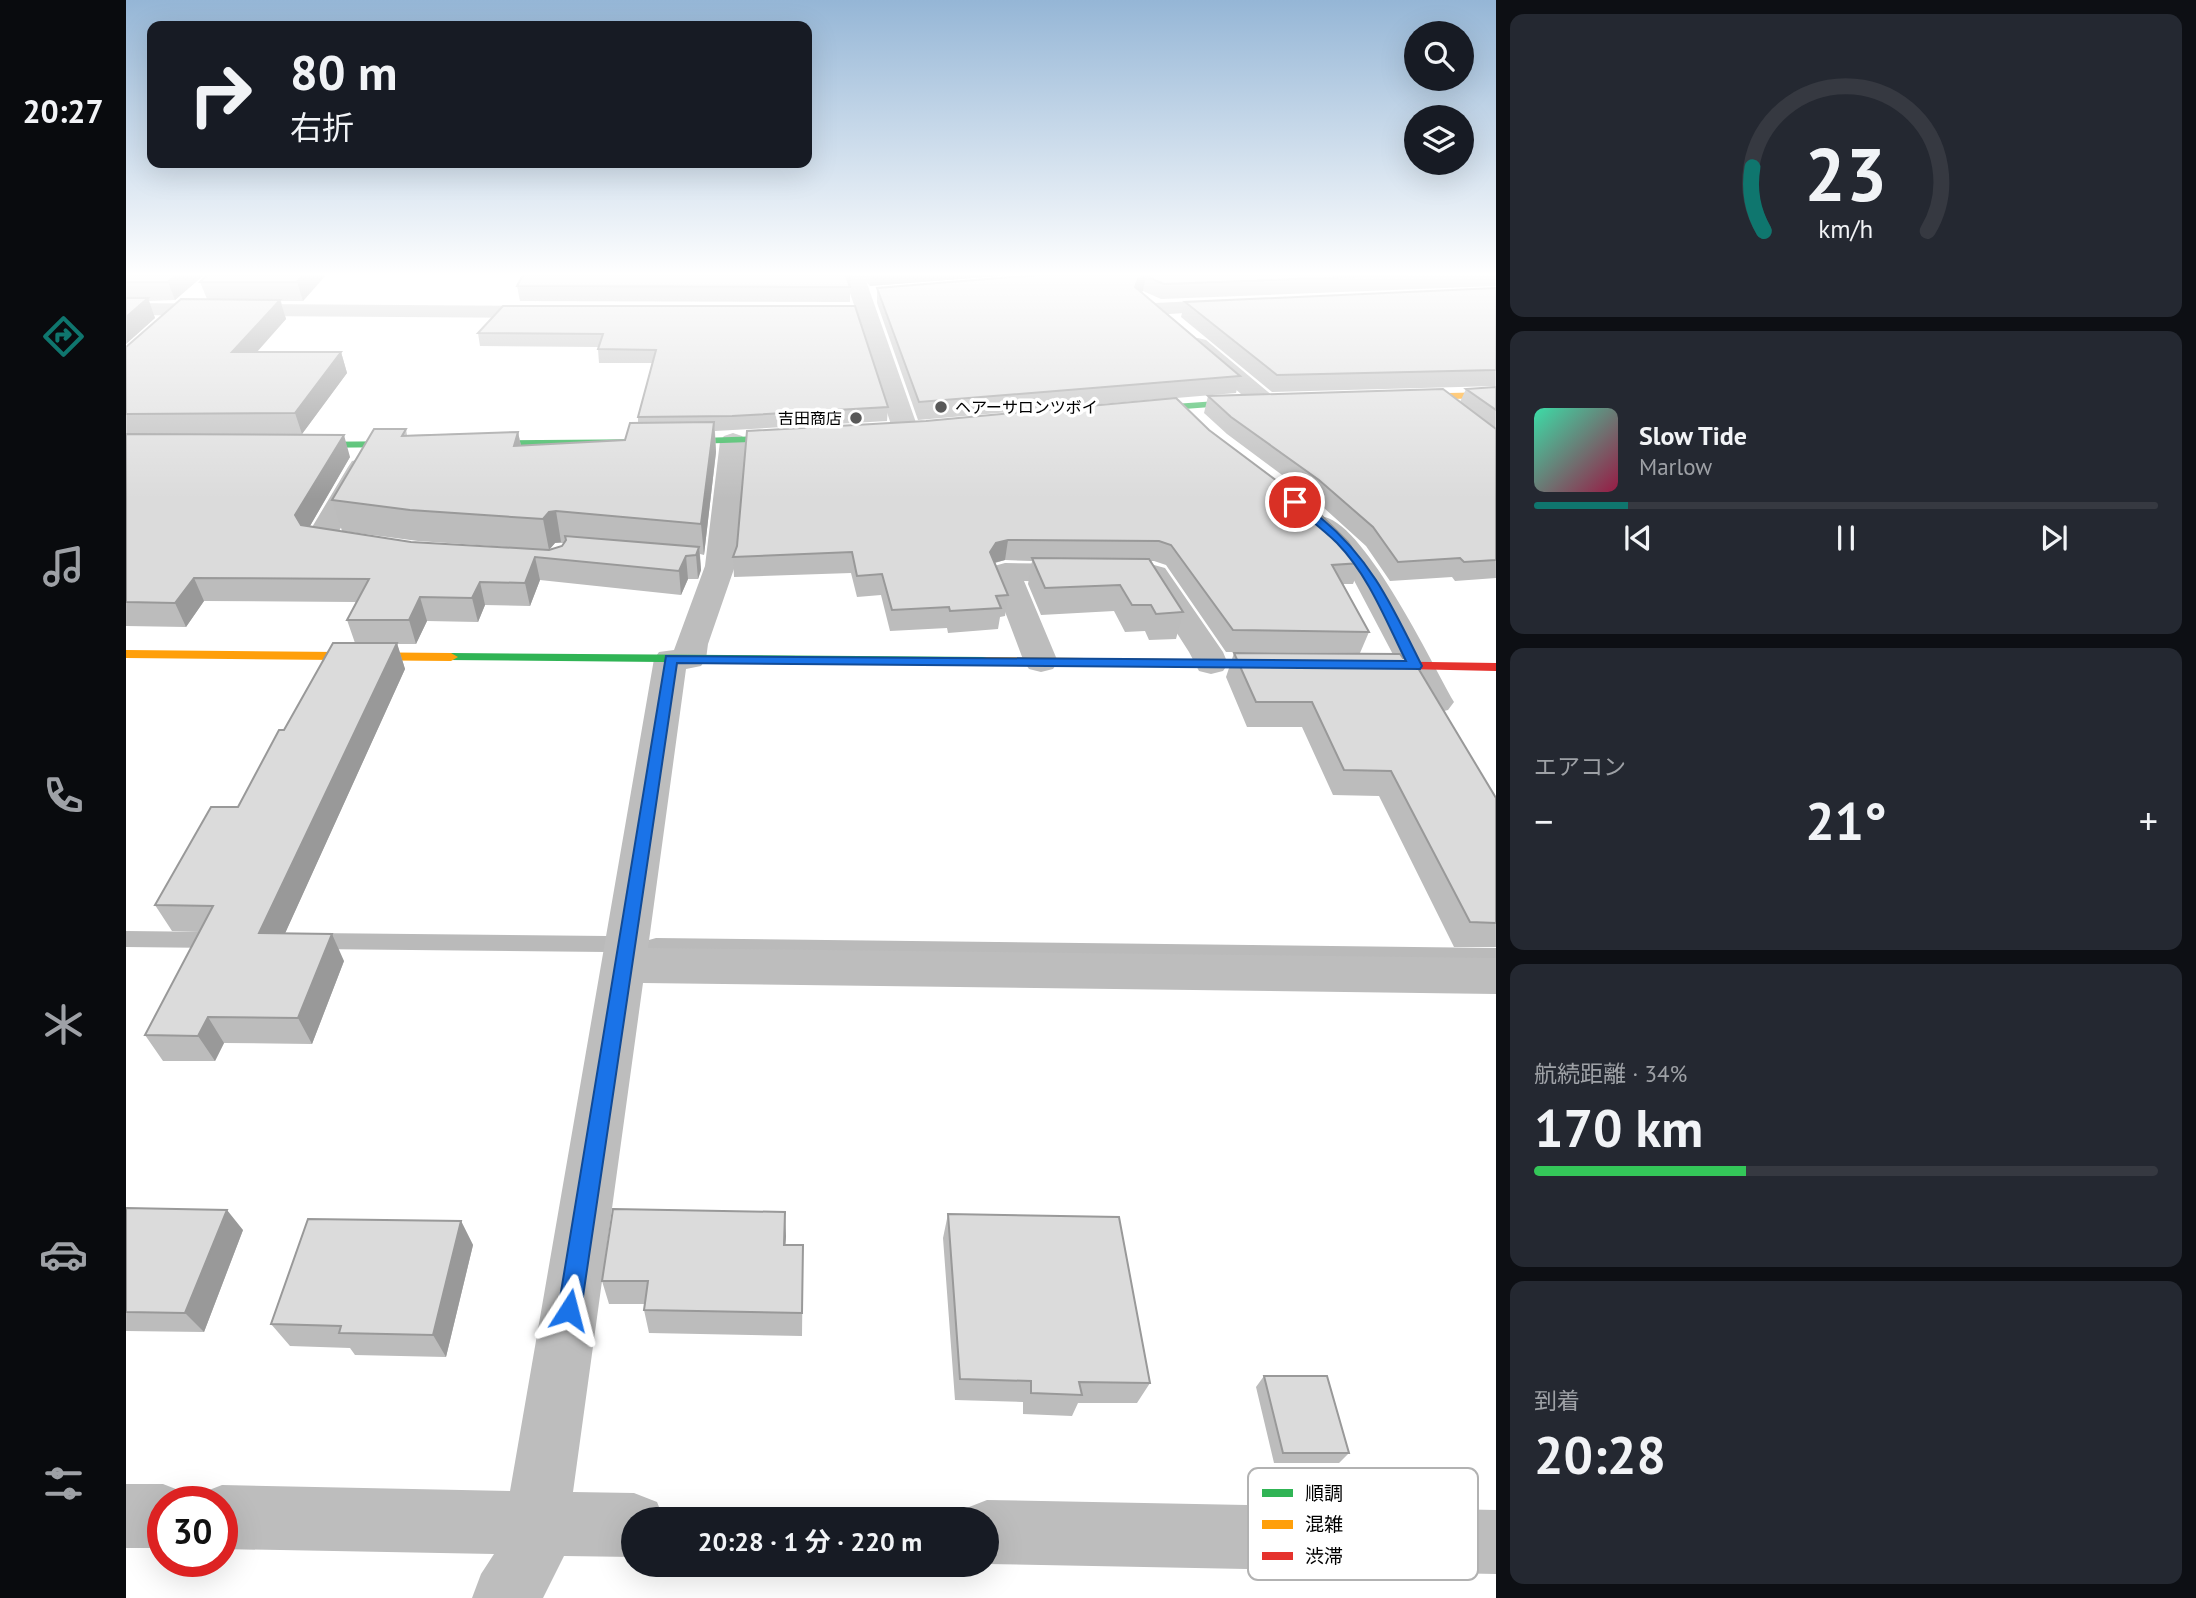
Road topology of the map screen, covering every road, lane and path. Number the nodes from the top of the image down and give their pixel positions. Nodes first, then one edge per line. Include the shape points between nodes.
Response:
1 (879, 350) edge
2 (1207, 350) edge
3 (1496, 395) edge
4 (1383, 397) edge
5 (1274, 400) joint
6 (1177, 406) junction
7 (1115, 411) edge
8 (905, 431) edge
9 (1208, 433) edge
10 (810, 438) edge
11 (733, 441) junction
12 (374, 444) junction
13 (278, 445) edge
14 (1306, 510) edge
15 (383, 548) edge
16 (126, 654) edge
17 (680, 659) junction
18 (1041, 662) junction
19 (1210, 664) junction
20 (1292, 664) edge
21 (1347, 665) edge
22 (1415, 666) junction
23 (1496, 667) edge
24 (1449, 722) edge
25 (623, 965) junction
26 (1496, 976) edge
27 (126, 1516) edge
28 (147, 1516) edge
29 (238, 1517) edge
30 (536, 1523) junction
31 (621, 1525) edge
32 (999, 1532) edge
33 (1248, 1537) edge
34 (1478, 1542) edge
35 (1496, 1542) edge
36 (505, 1598) edge

1 - 8 street
2 - 5 street
3 - 4 street
5 - 6 street
6 - 7 street
6 - 9 street
10 - 11 street
11 - 12 street
11 - 17 street via 720,566 691,644
12 - 13 street
12 - 15 street via 320,539
14 - 22 street via 1361,565
16 - 17 street
17 - 18 street
17 - 25 street
18 - 19 street
18 - 19 street via 1005,572 1153,573
19 - 20 street
21 - 22 street
22 - 23 street
22 - 24 street
25 - 26 street
25 - 30 street
27 - 28 street
29 - 30 street
30 - 31 street
30 - 36 street via 531,1556
32 - 33 street
34 - 35 street

